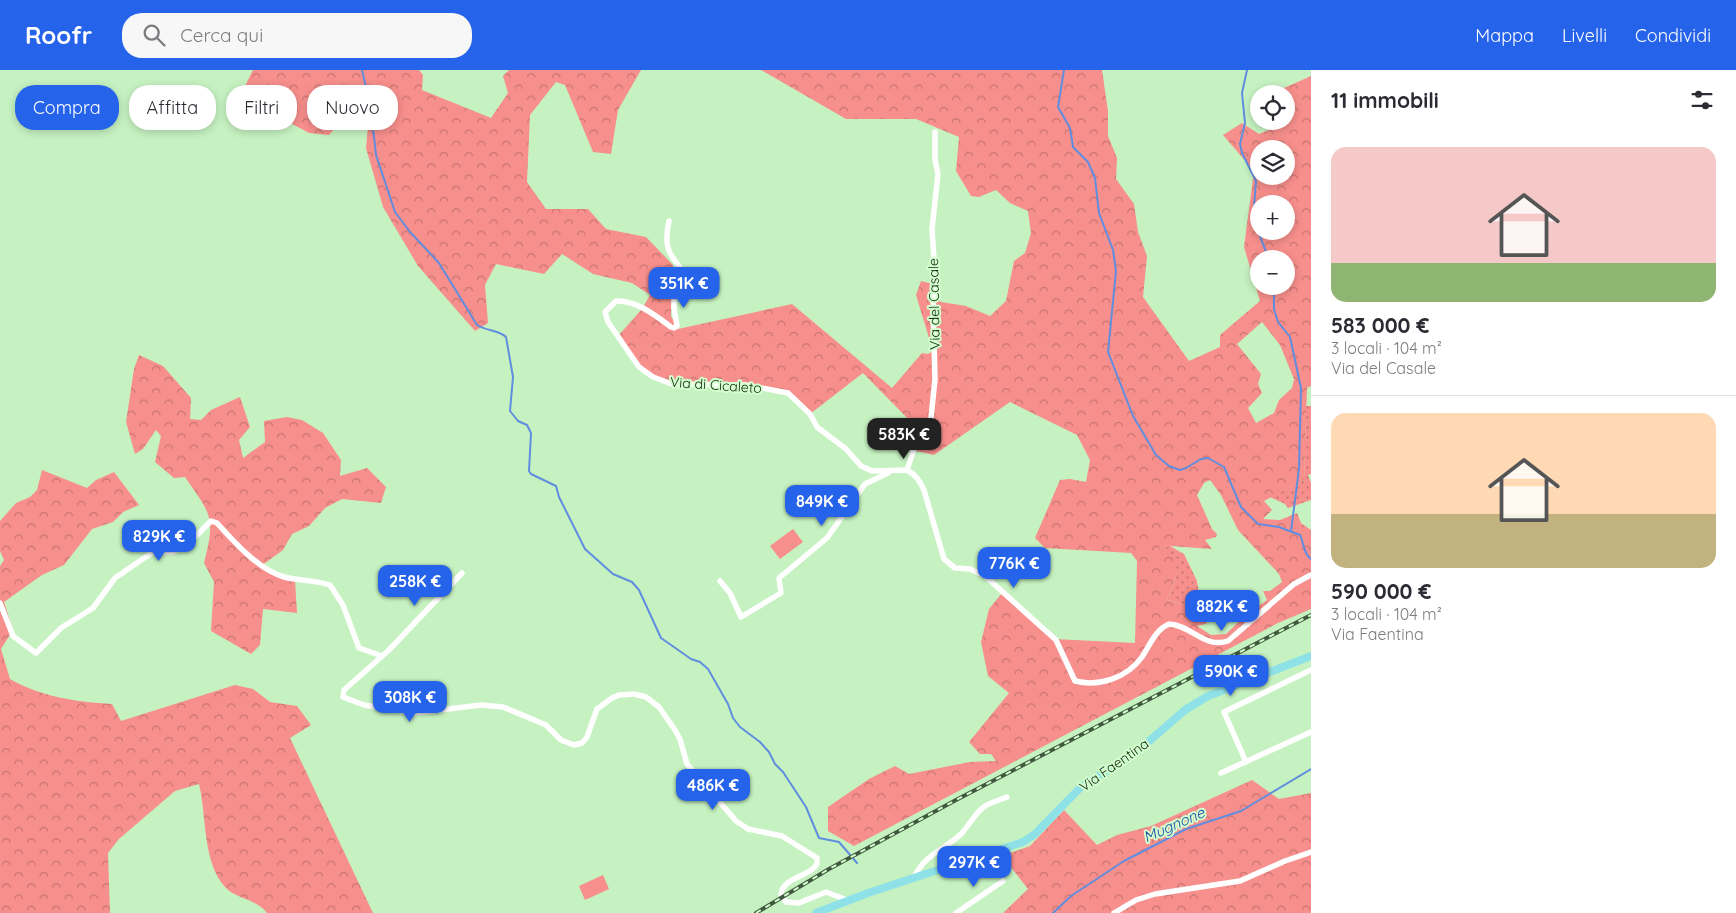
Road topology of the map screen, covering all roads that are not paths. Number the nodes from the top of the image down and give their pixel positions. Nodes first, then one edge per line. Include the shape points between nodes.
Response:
1 (935, 132) dead end
2 (669, 221) dead end
3 (907, 470) junction
4 (892, 472) junction
5 (462, 573) dead end
6 (1311, 575) edge
7 (720, 581) dead end
8 (0, 603) edge
9 (382, 656) junction
10 (1307, 658) edge
11 (1309, 670) edge
12 (1311, 732) edge
13 (1246, 762) junction
14 (1221, 773) dead end
15 (1007, 797) dead end
16 (1311, 852) edge
17 (914, 878) junction
18 (1003, 880) dead end
19 (847, 900) junction
20 (816, 913) edge
21 (956, 913) edge
22 (1114, 913) edge

1 - 3 street, Via del Casale via 938,174 932,229 936,380 931,418 919,434
2 - 4 street, Via di Cicaleto via 667,250 688,278 692,289 688,293 678,279 674,281 677,326 671,327 625,300 616,301 605,312 608,322 639,368 653,378 672,384 746,385 788,393 810,414 817,427 846,449 861,466 872,471
3 - 4 street, Via di Cicaleto
3 - 6 street via 920,480 944,559 955,568 970,569 985,576 1056,640 1076,682 1111,680 1132,670 1155,635 1169,624 1181,626 1210,642 1228,641 1294,584
4 - 7 street via 865,484 826,538 779,578 781,592 742,617
5 - 9 street
8 - 9 street via 13,636 36,653 61,628 93,608 115,578 153,552 173,552 196,537 211,521 217,523 246,553 282,576 330,585 343,605 359,648
9 - 19 street via 344,690 344,699 415,713 481,705 503,707 546,725 561,740 574,745 587,737 597,709 612,698 634,694 646,697 659,707 675,730 687,764 736,821 748,829 782,836 816,858 816,867 782,889 786,902 799,902 826,892
10 - 11 street, Via Faentina
10 - 17 main road, Via Faentina via 1208,696 1185,710 1139,750 1081,787 1036,834 1023,842
11 - 13 street, Via Faentina via 1224,712
12 - 13 street
13 - 14 street
15 - 17 street via 980,811 963,831 919,865
16 - 22 street via 1240,881 1155,894 1136,900
17 - 19 main road, Via Faentina
18 - 21 street
19 - 20 main road, Via Faentina

